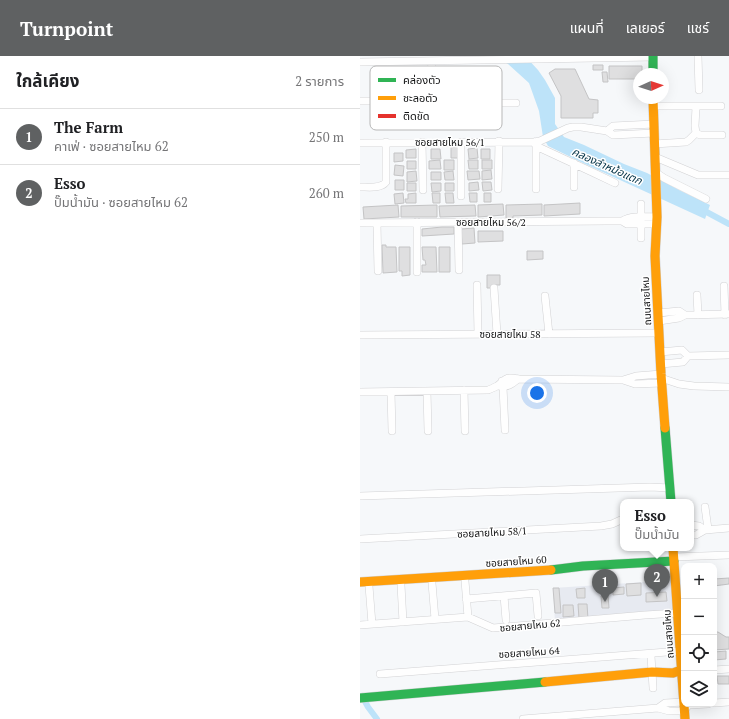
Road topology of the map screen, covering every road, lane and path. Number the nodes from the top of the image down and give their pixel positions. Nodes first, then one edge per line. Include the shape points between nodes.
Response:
1 (653, 56) edge
2 (698, 56) edge
3 (432, 61) junction
4 (360, 62) edge
5 (432, 66) edge
6 (653, 68) edge
7 (699, 90) dead end
8 (502, 103) edge
9 (516, 103) dead end
10 (653, 104) edge
11 (669, 104) edge
12 (721, 106) dead end
13 (696, 107) junction
14 (654, 129) junction
15 (696, 133) junction
16 (722, 135) dead end
17 (386, 142) junction
18 (422, 142) junction
19 (460, 142) junction
20 (499, 142) junction
21 (360, 143) edge
22 (537, 143) junction
23 (654, 144) junction
24 (655, 157) junction
25 (574, 163) junction
26 (655, 174) junction
27 (729, 175) edge
28 (615, 183) dead end
29 (360, 187) edge
30 (574, 187) dead end
31 (498, 189) dead end
32 (536, 189) dead end
33 (423, 190) dead end
34 (461, 196) dead end
35 (706, 199) dead end
36 (641, 204) dead end
37 (641, 221) junction
38 (657, 221) junction
39 (377, 222) junction
40 (417, 222) junction
41 (458, 222) junction
42 (360, 223) edge
43 (641, 238) dead end
44 (459, 270) dead end
45 (378, 271) dead end
46 (417, 272) dead end
47 (477, 285) dead end
48 (724, 286) dead end
49 (494, 288) dead end
50 (697, 295) dead end
51 (545, 296) dead end
52 (727, 314) edge
53 (698, 315) junction
54 (659, 317) junction
55 (659, 333) junction
56 (478, 334) junction
57 (496, 334) junction
58 (549, 334) junction
59 (360, 335) edge
60 (660, 352) junction
61 (729, 355) edge
62 (688, 356) junction
63 (661, 364) junction
64 (661, 379) junction
65 (501, 384) junction
66 (729, 387) edge
67 (464, 390) junction
68 (427, 391) junction
69 (360, 392) edge
70 (391, 392) junction
71 (505, 430) dead end
72 (392, 431) dead end
73 (428, 431) dead end
74 (465, 431) dead end
75 (670, 488) junction
76 (360, 496) edge
77 (671, 499) edge
78 (705, 507) dead end
79 (620, 520) edge
80 (694, 525) edge
81 (729, 528) edge
82 (707, 530) junction
83 (694, 535) edge
84 (360, 539) edge
85 (674, 555) edge
86 (729, 555) edge
87 (464, 581) dead end
88 (360, 582) edge
89 (432, 583) dead end
90 (401, 585) dead end
91 (369, 586) dead end
92 (504, 596) junction
93 (466, 599) junction
94 (678, 613) junction
95 (538, 616) dead end
96 (468, 617) junction
97 (435, 619) junction
98 (506, 620) dead end
99 (403, 622) junction
100 (372, 624) junction
101 (360, 625) edge
102 (680, 651) junction
103 (651, 656) dead end
104 (729, 669) edge
105 (717, 670) edge
106 (652, 672) junction
107 (681, 673) edge
108 (380, 674) dead end
109 (653, 688) dead end
110 (364, 697) edge
111 (729, 702) edge
112 (717, 704) edge
113 (681, 706) edge
114 (523, 719) edge

1 - 3 street
1 - 6 street
2 - 7 street
3 - 4 street
3 - 5 street
8 - 9 street
10 - 14 street, ถนนสายไหม
11 - 13 street
12 - 13 street
13 - 15 street
14 - 22 street via 613,126 608,131 568,128
14 - 23 street, ถนนสายไหม
15 - 16 street
15 - 23 street via 686,142
17 - 18 street, ซอยสายไหม 56/1
17 - 21 street, ซอยสายไหม 56/1
17 - 29 street via 386,182 380,186
18 - 19 street, ซอยสายไหม 56/1
18 - 33 street
19 - 20 street, ซอยสายไหม 56/1
19 - 34 street
20 - 22 street, ซอยสายไหม 56/1
20 - 31 street
22 - 25 street
22 - 32 street
23 - 24 street, ถนนสายไหม
24 - 26 street, ถนนสายไหม
24 - 27 street via 698,175
25 - 28 street
25 - 30 street
26 - 35 street
26 - 38 street, ถนนสายไหม
36 - 37 street
37 - 38 street, ซอยสายไหม 56/2
37 - 41 street, ซอยสายไหม 56/2 via 627,218 622,221
37 - 43 street
38 - 54 street, ถนนสายไหม via 655,256
39 - 40 street, ซอยสายไหม 56/2
39 - 42 street, ซอยสายไหม 56/2
39 - 45 street
40 - 41 street, ซอยสายไหม 56/2
40 - 46 street
41 - 44 street
47 - 56 street
48 - 52 street
49 - 57 street
50 - 53 street
51 - 58 street
52 - 53 street
53 - 54 street via 685,315 679,311
54 - 55 street, ถนนสายไหม
55 - 58 street, ซอยสายไหม 58
55 - 60 street, ถนนสายไหม
56 - 57 street, ซอยสายไหม 58
56 - 59 street, ซอยสายไหม 58
57 - 58 street, ซอยสายไหม 58
60 - 62 street via 682,350
60 - 63 street, ถนนสายไหม
61 - 62 street
62 - 63 street via 683,362
63 - 64 street, ถนนสายไหม
64 - 65 street via 636,376 623,380 509,378
64 - 66 street via 694,386
64 - 75 street, ถนนสายไหม
65 - 67 street via 488,390
65 - 71 street
67 - 68 street
67 - 74 street
68 - 70 street
68 - 73 street
69 - 70 street
70 - 72 street
75 - 76 street
75 - 77 street, ถนนสายไหม
78 - 82 street
79 - 84 street, ซอยสายไหม 58/1 via 601,526
80 - 82 street
81 - 82 street
82 - 83 street
85 - 86 street
85 - 88 street, ซอยสายไหม 60 via 548,570
85 - 94 street, ถนนสายไหม
87 - 93 street
89 - 97 street
90 - 99 street
91 - 100 street
92 - 93 street
92 - 95 street via 536,593
92 - 98 street
93 - 96 street
94 - 96 street, ซอยสายไหม 62 via 493,628
94 - 102 street, ถนนสายไหม
96 - 97 street, ซอยสายไหม 62
97 - 99 street, ซอยสายไหม 62
99 - 100 street, ซอยสายไหม 62
100 - 101 street, ซอยสายไหม 62
102 - 107 street, ถนนสายไหม
102 - 108 street, ซอยสายไหม 64
103 - 106 street
104 - 105 street
106 - 107 street
106 - 109 street
106 - 110 street
111 - 112 street
113 - 114 street via 665,703 658,708

